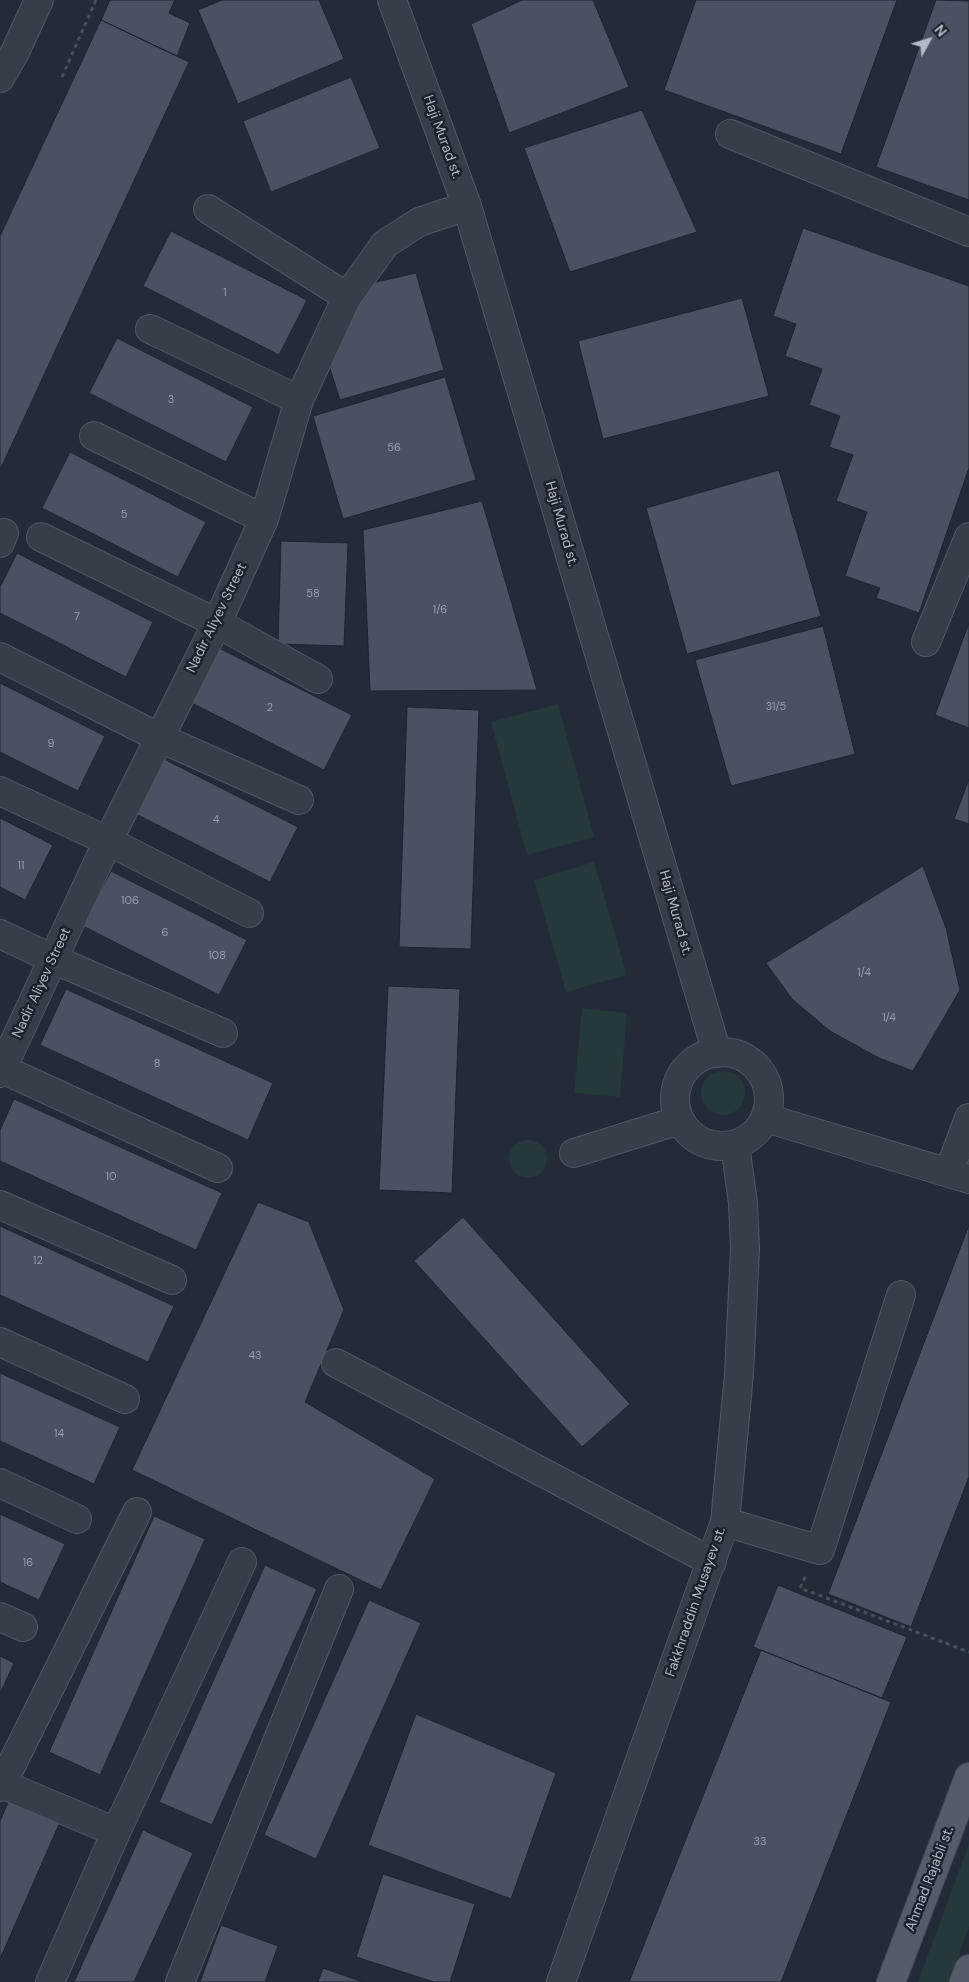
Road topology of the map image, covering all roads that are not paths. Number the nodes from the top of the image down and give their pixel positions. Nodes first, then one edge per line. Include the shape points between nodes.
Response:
1 (40, 0) edge
2 (392, 0) edge
3 (0, 78) edge
4 (730, 134) dead end
5 (468, 206) junction
6 (208, 209) dead end
7 (969, 232) edge
8 (347, 297) junction
9 (150, 329) dead end
10 (299, 400) junction
11 (94, 436) dead end
12 (264, 519) junction
13 (42, 537) dead end
14 (969, 538) edge
15 (217, 623) junction
16 (926, 642) dead end
17 (0, 657) edge
18 (318, 679) dead end
19 (158, 737) junction
20 (0, 792) edge
21 (299, 800) dead end
22 (108, 841) junction
23 (249, 913) dead end
24 (0, 934) edge
25 (53, 960) junction
26 (223, 1032) dead end
27 (717, 1053) junction
28 (1, 1070) edge
29 (766, 1118) junction
30 (969, 1118) edge
31 (680, 1120) junction
32 (735, 1145) junction
33 (574, 1153) dead end
34 (218, 1168) dead end
35 (959, 1175) edge
36 (0, 1205) edge
37 (172, 1280) dead end
38 (901, 1294) dead end
39 (0, 1342) edge
40 (336, 1363) dead end
41 (125, 1399) dead end
42 (0, 1483) edge
43 (137, 1512) dead end
44 (77, 1519) dead end
45 (725, 1522) junction
46 (242, 1562) dead end
47 (712, 1562) junction
48 (339, 1589) dead end
49 (969, 1777) edge
50 (1, 1785) edge
51 (116, 1832) junction
52 (969, 1970) edge
53 (50, 1982) edge
54 (180, 1982) edge
55 (561, 1982) edge
56 (891, 1982) edge
57 (964, 1982) edge

1 - 3 street
2 - 5 street, Haji Murad st.
4 - 7 street
5 - 8 street, Nadir Aliyev Street via 419,222 385,244
5 - 27 street, Haji Murad st.
6 - 8 street
8 - 10 street, Nadir Aliyev Street
9 - 10 street
10 - 12 street, Nadir Aliyev Street
11 - 12 street
12 - 15 street, Nadir Aliyev Street
13 - 15 street
14 - 16 street
15 - 18 street
15 - 19 street, Nadir Aliyev Street
17 - 19 street
19 - 21 street
19 - 22 street, Nadir Aliyev Street
20 - 22 street
22 - 23 street
22 - 25 street, Nadir Aliyev Street
24 - 25 street
25 - 26 street
25 - 28 street, Nadir Aliyev Street
27 - 29 street via 733,1053 760,1071 768,1086
27 - 31 street via 702,1057 680,1078 676,1092
28 - 34 street
29 - 32 street via 751,1138
29 - 35 street
30 - 35 street
31 - 32 street via 700,1141 717,1146
31 - 33 street
32 - 45 street, Fakkhraddin Musayev st. via 743,1202 744,1249 739,1374
36 - 37 street
38 - 45 street via 820,1550
39 - 41 street
40 - 47 street
42 - 44 street
43 - 50 street
45 - 47 street, Fakkhraddin Musayev st.
46 - 51 street
47 - 55 street, Fakkhraddin Musayev st.
48 - 54 street
49 - 56 main road, Ahmad Rajabli st.
50 - 51 street
51 - 53 street
52 - 57 main road

